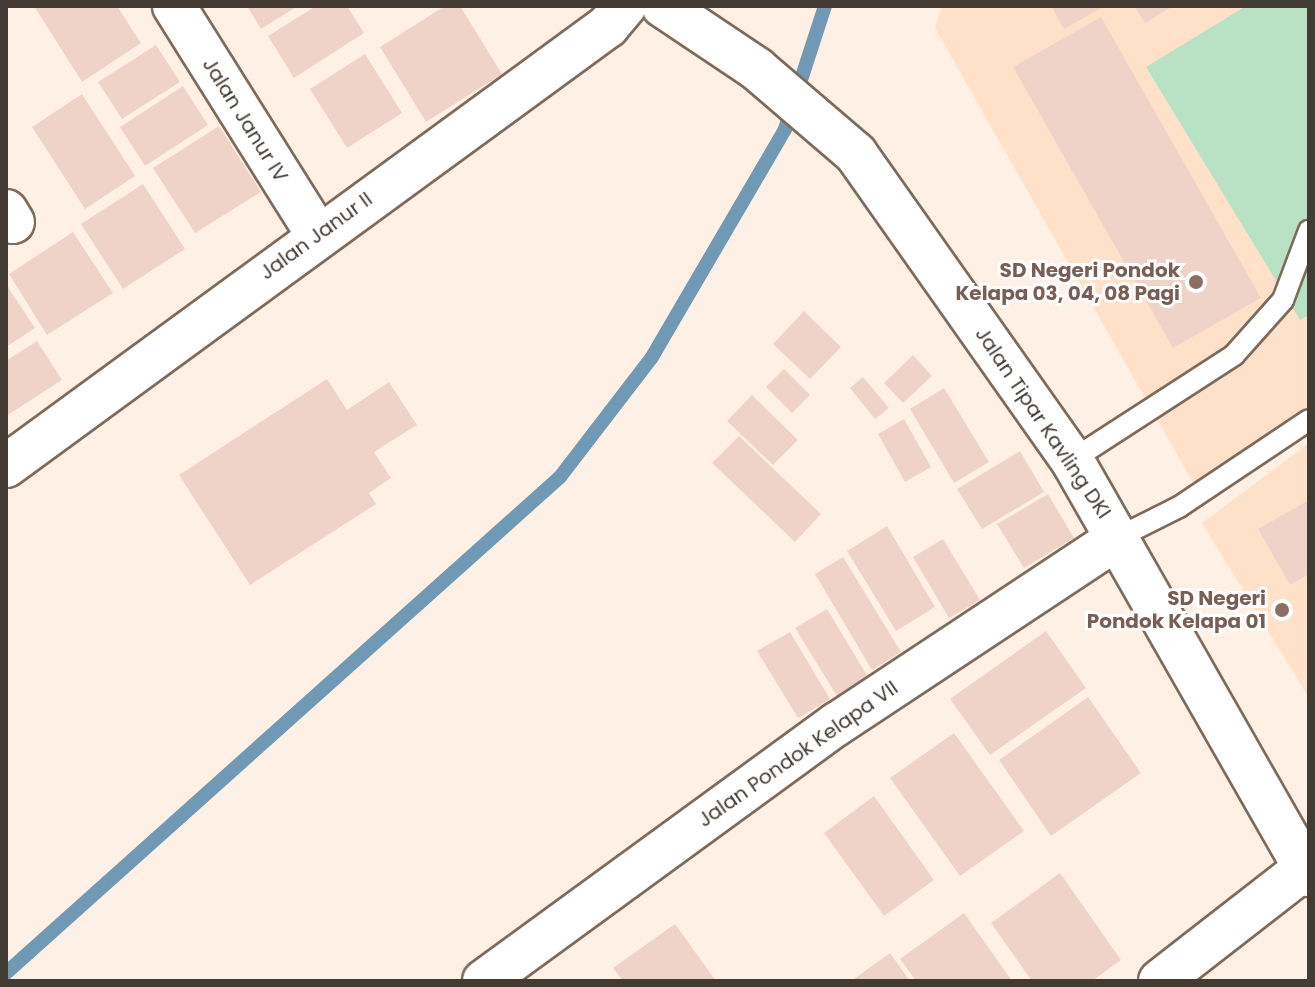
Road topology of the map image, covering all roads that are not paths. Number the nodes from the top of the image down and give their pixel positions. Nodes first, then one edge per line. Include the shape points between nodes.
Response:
1 (174, 6) edge
2 (625, 6) edge
3 (663, 6) edge
4 (1309, 231) edge
5 (317, 234) junction
6 (1309, 420) edge
7 (1072, 460) junction
8 (6, 466) edge
9 (1119, 537) junction
10 (1307, 871) edge
11 (484, 981) edge
12 (1160, 981) edge

1 - 5 street, Jalan Janur IV
2 - 5 street, Jalan Janur II via 608,26
3 - 7 street, Jalan Tipar Kavling DKI via 757,69 856,154
4 - 7 lane via 1283,300 1234,355
5 - 8 street, Jalan Janur II
6 - 9 lane via 1179,507
7 - 9 street, Jalan Tipar Kavling DKI
9 - 10 street, Jalan Tipar Kavling DKI
9 - 11 street, Jalan Pondok Kelapa VII via 837,724
10 - 12 street

